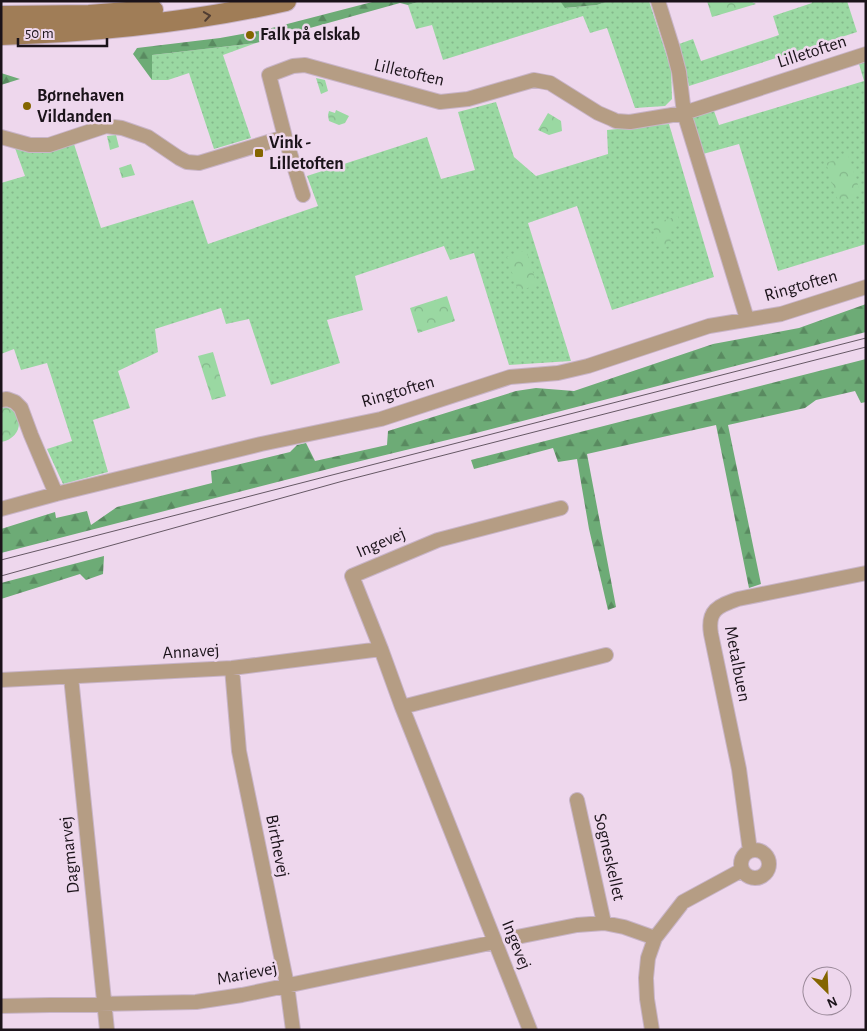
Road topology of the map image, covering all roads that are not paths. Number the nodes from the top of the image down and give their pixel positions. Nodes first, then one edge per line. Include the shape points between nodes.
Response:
1 (212, 1) edge
2 (286, 1) edge
3 (658, 1) edge
4 (1, 16) edge
5 (1, 35) edge
6 (866, 54) edge
7 (684, 113) junction
8 (1, 137) edge
9 (285, 137) junction
10 (303, 195) dead end
11 (866, 287) edge
12 (747, 319) junction
13 (1, 400) edge
14 (56, 494) junction
15 (561, 508) dead end
16 (1, 509) edge
17 (866, 573) edge
18 (381, 649) junction
19 (606, 655) dead end
20 (232, 668) junction
21 (72, 677) junction
22 (1, 680) edge
23 (402, 707) junction
24 (577, 800) dead end
25 (750, 851) junction
26 (742, 870) junction
27 (604, 923) junction
28 (516, 937) dead end
29 (655, 938) junction
30 (495, 942) junction
31 (287, 985) junction
32 (104, 1004) junction
33 (1, 1006) edge
34 (107, 1030) edge
35 (293, 1030) edge
36 (530, 1030) edge
37 (652, 1030) edge

1 - 4 street via 148,11
5 -> 2 street via 141,25
3 - 7 street via 673,49
6 - 7 street, Lilletoften
7 - 9 street, Lilletoften via 630,122 616,121 550,83 534,80 468,99 440,102 299,64 269,75
7 - 12 street, Ringtoften
8 - 9 street via 30,145 49,145 106,126 122,128 148,136 187,162 200,163
9 - 10 street, Lilletoften
11 - 12 street, Ringtoften via 782,314
12 - 14 street, Ringtoften via 709,326 588,366 558,373 510,377 381,419 261,444
13 - 14 street via 14,402 21,408
14 - 16 street, Ringtoften
15 - 18 street, Ingevej via 438,540 352,576
17 - 25 street, Metalbuen via 738,599 722,604 712,614 709,622 739,769
18 - 20 street, Annavej
18 - 23 street, Ingevej
19 - 23 street
20 - 21 street, Annavej
20 - 31 street, Birthevej via 239,751
21 - 22 street, Annavej
21 - 32 street, Dagmarvej
23 - 30 street, Ingevej
24 - 27 street, Sogneskellet
25 - 26 street via 743,858
25 - 26 street via 758,850 764,854 768,860 766,872 754,877
26 - 29 street via 683,902
27 - 28 street, Sogneskellet
27 - 29 street, Sogneskellet
29 - 37 street via 646,978
30 - 31 street, Marievej
30 - 36 street, Ingevej
31 - 32 street, Marievej via 196,1002
31 - 35 street, Birthevej
32 - 33 street, Marievej
32 - 34 street, Dagmarvej

